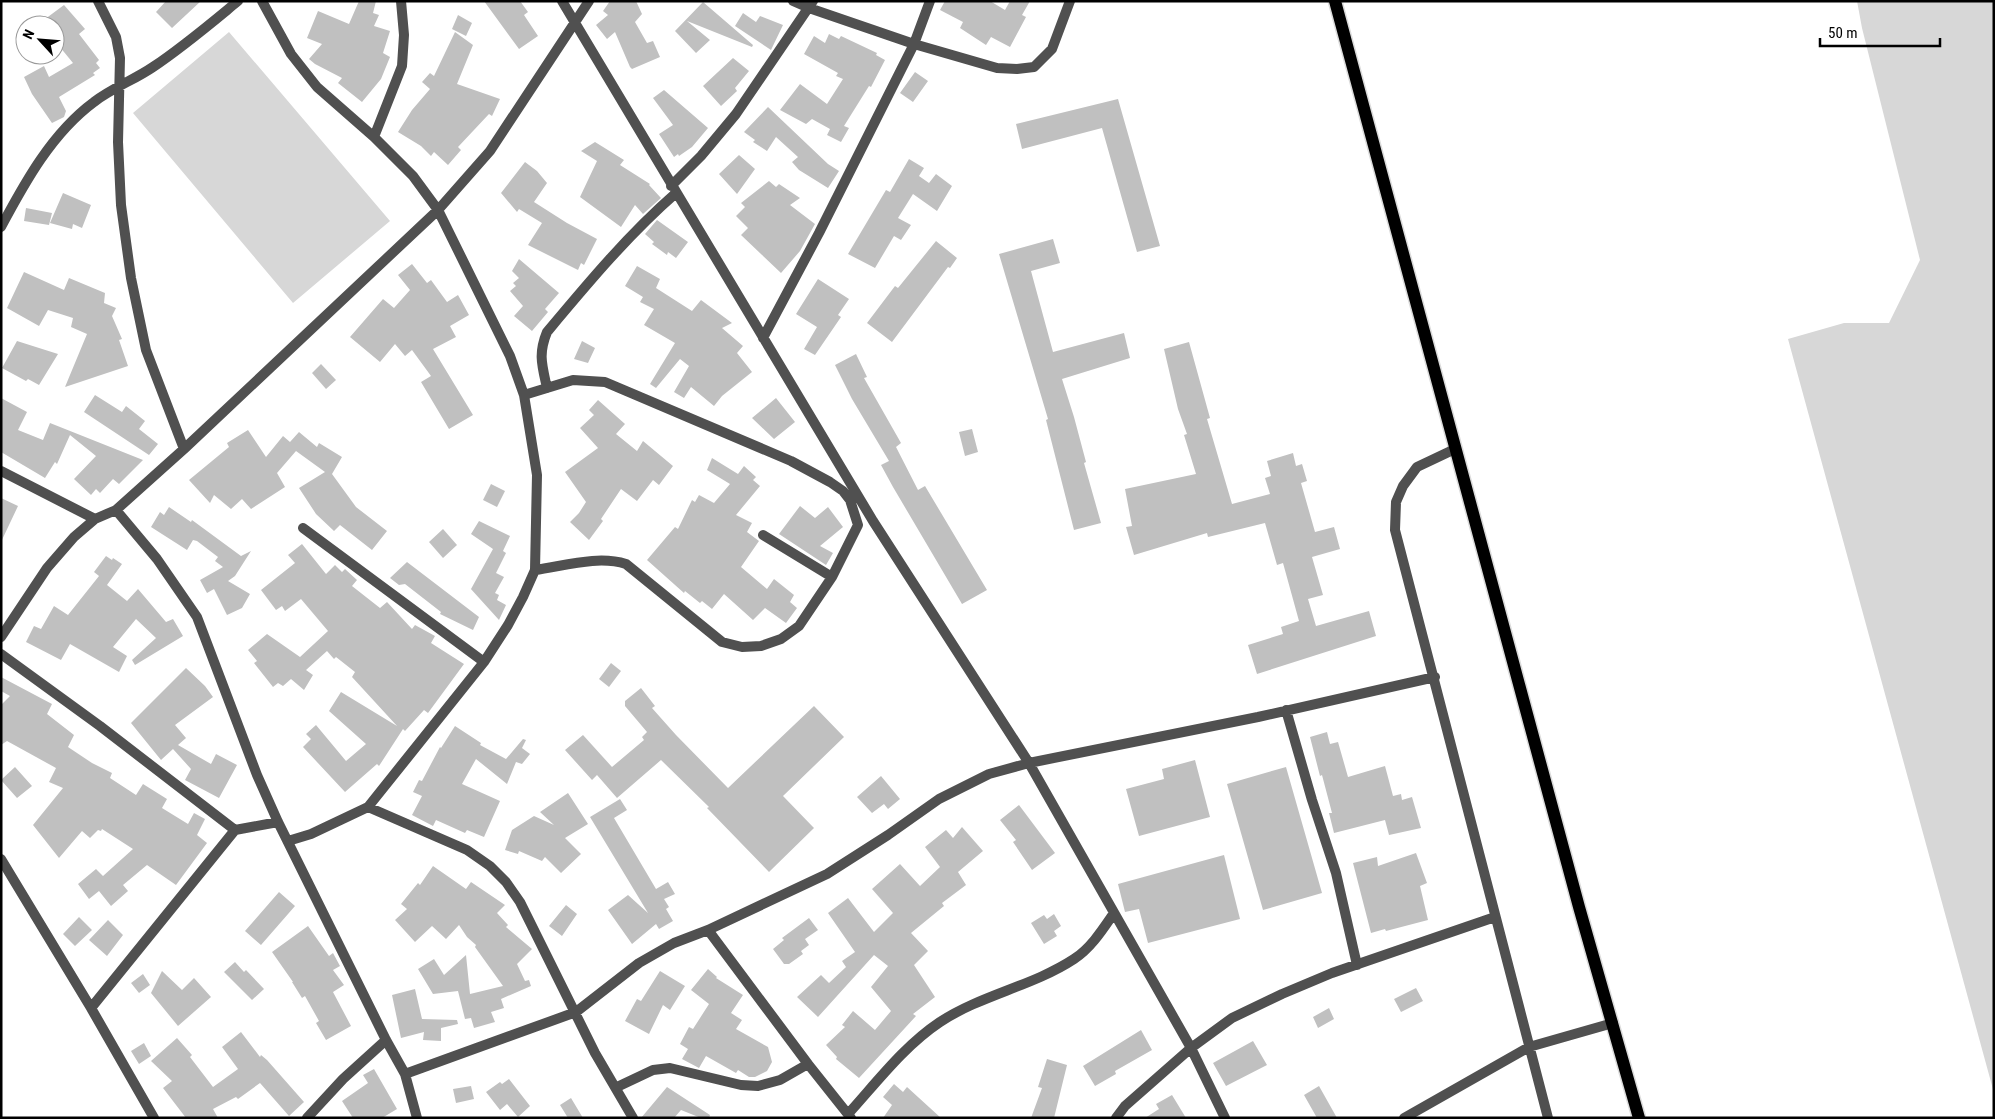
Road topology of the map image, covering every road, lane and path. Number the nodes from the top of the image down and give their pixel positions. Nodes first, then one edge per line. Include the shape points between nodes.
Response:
1 (98, 1) edge
2 (238, 1) edge
3 (262, 1) edge
4 (401, 1) edge
5 (562, 1) edge
6 (589, 1) edge
7 (793, 1) edge
8 (930, 1) edge
9 (1070, 1) edge
10 (1335, 1) edge
11 (811, 5) edge
12 (574, 24) junction
13 (914, 44) junction
14 (119, 86) junction
15 (374, 137) junction
16 (673, 190) junction
17 (438, 210) junction
18 (1, 227) edge
19 (763, 338) junction
20 (548, 388) junction
21 (524, 395) junction
22 (184, 449) junction
23 (1455, 449) junction
24 (1, 471) edge
25 (116, 510) junction
26 (95, 519) junction
27 (303, 528) dead end
28 (763, 535) dead end
29 (535, 570) junction
30 (832, 577) junction
31 (1, 637) edge
32 (1, 654) edge
33 (484, 662) junction
34 (1435, 677) junction
35 (1286, 710) junction
36 (1028, 763) junction
37 (368, 807) junction
38 (278, 822) junction
39 (235, 830) junction
40 (288, 841) junction
41 (1, 859) edge
42 (1114, 913) junction
43 (1495, 916) junction
44 (708, 930) junction
45 (1357, 965) junction
46 (91, 1008) junction
47 (576, 1012) junction
48 (1612, 1023) junction
49 (386, 1040) junction
50 (1529, 1047) junction
51 (1191, 1048) junction
52 (808, 1064) junction
53 (405, 1074) junction
54 (617, 1087) junction
55 (850, 1116) edge
56 (154, 1118) edge
57 (307, 1118) edge
58 (417, 1118) edge
59 (633, 1118) edge
60 (1116, 1118) edge
61 (1225, 1118) edge
62 (1404, 1118) edge
63 (1548, 1118) edge
64 (1639, 1118) edge

1 - 14 street via 116,37 120,58
2 - 14 street via 152,68
3 - 15 street via 291,54 317,87
4 - 15 street via 402,66
5 - 12 street
6 - 12 street
7 - 11 street
8 - 13 street
9 - 13 street via 1052,49 1034,66 997,68
10 - 23 main road
11 - 13 street
11 - 16 street via 736,114
12 - 16 street
12 - 17 street via 490,151
13 - 19 street
14 - 18 street via 94,102 46,151
14 - 22 street via 121,206 131,278 146,350
15 - 17 street via 413,176
16 - 19 street
16 - 20 street via 547,332 540,357
17 - 21 street via 510,356
17 - 22 street
19 - 36 street via 873,521
20 - 21 street
20 - 30 street via 573,380 605,382 791,461 830,482 850,500 858,525
21 - 29 street via 537,475
22 - 25 street
23 - 34 street via 1418,467 1403,486 1396,502 1395,530
23 - 48 main road
24 - 26 street
25 - 26 street
25 - 38 street via 157,559 197,617
26 - 31 street via 47,568
27 - 33 street
28 - 30 street
29 - 30 street via 601,561 626,564 722,642 742,647 761,646 780,639 799,626
29 - 33 street via 508,625
32 - 39 street
33 - 37 street
34 - 35 street
34 - 43 street
35 - 36 street
35 - 45 street via 1336,872
36 - 42 street
36 - 44 street via 988,774 939,798 827,874
37 - 40 street via 311,834
37 - 47 street via 467,850 490,866 520,902
38 - 39 street
38 - 40 street
39 - 46 street
40 - 49 street
41 - 46 street
42 - 51 street
42 - 55 street via 1097,938 1075,958 940,1022 906,1050
43 - 45 street
43 - 50 street
44 - 47 street via 674,943 639,963
44 - 52 street
45 - 51 street via 1290,990 1232,1018
46 - 56 street
47 - 53 street
47 - 54 street
48 - 50 street
48 - 64 main road
49 - 53 street
49 - 57 street
50 - 62 street
50 - 63 street
51 - 60 street via 1125,1106
51 - 61 street
52 - 54 street via 780,1080 758,1086 670,1068 653,1070
52 - 55 street
53 - 58 street
54 - 59 street

